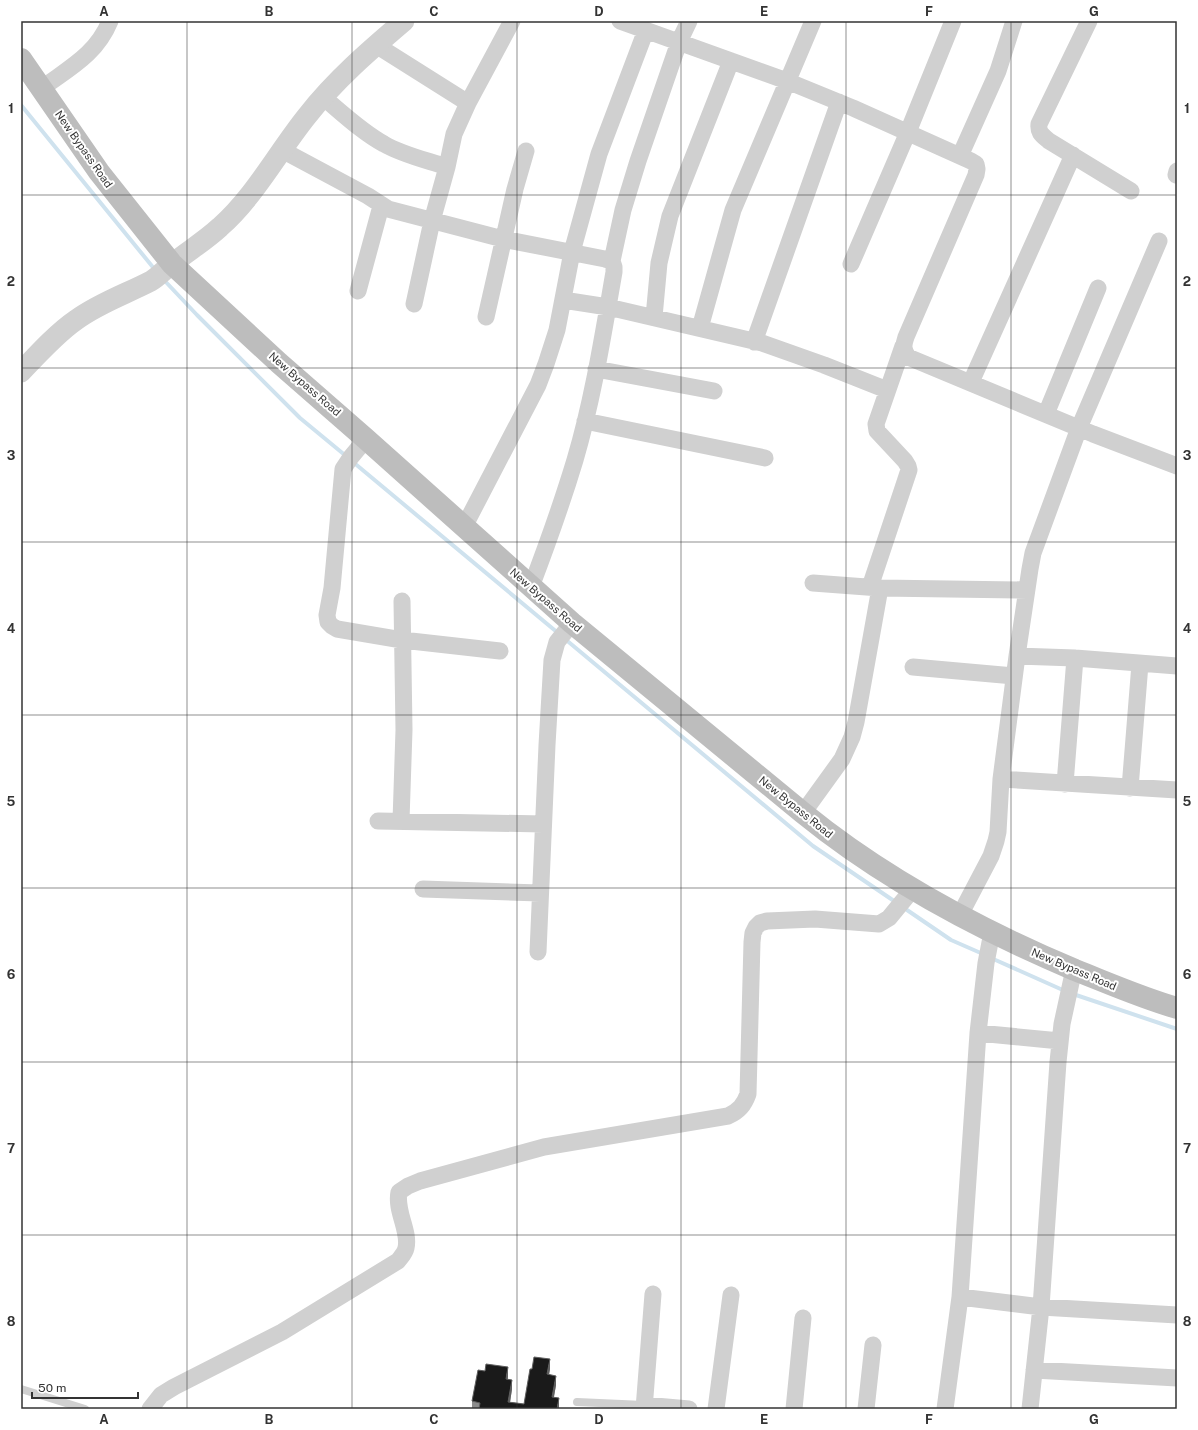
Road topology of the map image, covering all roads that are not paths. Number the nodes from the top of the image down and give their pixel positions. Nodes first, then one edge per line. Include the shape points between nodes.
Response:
1 (110, 21) edge
2 (404, 21) edge
3 (512, 21) edge
4 (620, 21) edge
5 (689, 21) edge
6 (813, 21) edge
7 (953, 21) edge
8 (1014, 21) edge
9 (1089, 21) edge
10 (646, 30) junction
11 (679, 42) junction
12 (376, 45) junction
13 (731, 61) junction
14 (22, 64) edge
15 (786, 81) junction
16 (41, 89) junction
17 (323, 97) junction
18 (838, 102) junction
19 (468, 103) junction
20 (908, 132) junction
21 (282, 150) junction
22 (526, 151) dead end
23 (1073, 155) junction
24 (960, 156) junction
25 (447, 166) junction
26 (1131, 191) dead end
27 (381, 206) junction
28 (432, 221) junction
29 (503, 239) junction
30 (1159, 241) dead end
31 (572, 252) junction
32 (612, 261) junction
33 (851, 264) dead end
34 (163, 271) junction
35 (1098, 288) dead end
36 (358, 291) dead end
37 (563, 300) junction
38 (414, 304) dead end
39 (608, 307) junction
40 (486, 317) dead end
41 (654, 317) junction
42 (700, 328) junction
43 (754, 342) junction
44 (903, 346) junction
45 (596, 369) junction
46 (21, 372) edge
47 (970, 382) junction
48 (887, 390) junction
49 (714, 391) dead end
50 (1046, 414) junction
51 (585, 421) junction
52 (1079, 428) junction
53 (366, 439) junction
54 (765, 458) dead end
55 (1177, 466) edge
56 (464, 527) junction
57 (813, 583) dead end
58 (531, 587) junction
59 (875, 587) junction
60 (1027, 590) junction
61 (402, 601) dead end
62 (565, 632) junction
63 (402, 640) junction
64 (500, 651) dead end
65 (1017, 656) junction
66 (1075, 658) junction
67 (1140, 664) junction
68 (1177, 666) edge
69 (913, 667) dead end
70 (1014, 676) junction
71 (1001, 779) junction
72 (1065, 784) junction
73 (1130, 788) junction
74 (1177, 790) edge
75 (803, 813) junction
76 (378, 821) dead end
77 (401, 821) junction
78 (543, 824) junction
79 (423, 889) dead end
80 (912, 890) junction
81 (540, 893) junction
82 (960, 915) junction
83 (989, 949) junction
84 (538, 952) dead end
85 (1071, 981) junction
86 (1177, 1008) edge
87 (978, 1033) junction
88 (1060, 1041) junction
89 (653, 1294) dead end
90 (731, 1295) dead end
91 (960, 1297) junction
92 (1041, 1307) junction
93 (1177, 1314) edge
94 (803, 1318) dead end
95 (873, 1345) dead end
96 (1034, 1370) junction
97 (1177, 1378) edge
98 (21, 1389) edge
99 (577, 1402) dead end
100 (644, 1407) edge
101 (85, 1409) edge
102 (150, 1409) edge
103 (689, 1409) edge
104 (716, 1409) edge
105 (794, 1409) edge
106 (866, 1409) edge
107 (945, 1409) edge
108 (1030, 1409) edge

1 - 16 street via 105,33 92,50
2 - 12 street
3 - 19 street
4 - 10 street
5 - 11 street
6 - 15 street
7 - 20 street
8 - 24 street via 998,71
9 - 23 street via 1038,129 1048,141
10 - 11 street
10 - 31 street via 606,132
11 - 13 street
11 - 32 street via 629,189
12 - 17 street
12 - 19 street
13 - 15 street
13 - 41 street via 670,216 660,263
14 - 16 main road, New Bypass Road
15 - 18 street
15 - 42 street via 733,210
16 - 34 main road, New Bypass Road
17 - 21 street
17 - 25 street via 384,144 403,153
18 - 20 street
18 - 43 street
19 - 25 street via 454,134
20 - 24 street
20 - 33 street
21 - 27 street via 368,196
21 - 34 street via 237,211 198,246
22 - 29 street
23 - 26 street
23 - 47 street
24 - 44 street via 976,164 976,175
25 - 28 street
27 - 28 street
27 - 36 street
28 - 29 street
28 - 38 street
29 - 31 street
29 - 40 street
30 - 52 street
31 - 32 street
31 - 37 street
32 - 39 street via 614,272
34 - 46 street via 75,320
34 - 53 main road, New Bypass Road via 279,363
35 - 50 street
37 - 39 street
37 - 56 street via 553,346 538,385
39 - 41 street
39 - 45 street
41 - 42 street
42 - 43 street
43 - 48 street via 824,365
44 - 47 street via 908,356
44 - 48 street
45 - 49 street
45 - 51 street
47 - 50 street
48 - 59 street via 877,417 877,431 905,461 909,470
50 - 52 street
51 - 54 street
51 - 58 street via 576,459
52 - 55 street
52 - 60 street via 1038,539
53 - 56 main road, New Bypass Road
53 - 63 street via 348,461 342,474 328,622 337,629
56 - 58 main road, New Bypass Road
57 - 59 street
58 - 62 main road, New Bypass Road
59 - 60 street
59 - 75 street via 852,737 842,759
60 - 65 street
61 - 63 street
62 - 75 main road, New Bypass Road
62 - 78 street via 552,660
63 - 64 street
63 - 77 street via 404,730
65 - 66 street
65 - 70 street
66 - 67 street
66 - 72 street
67 - 68 street
67 - 73 street
69 - 70 street
70 - 71 street
71 - 72 street
71 - 82 street via 996,842
72 - 73 street
73 - 74 street
75 - 80 main road, New Bypass Road via 858,855
76 - 77 street
77 - 78 street
78 - 81 street
79 - 81 street
80 - 82 main road, New Bypass Road
80 - 102 street via 889,918 879,924 802,919 767,921 756,927 752,942 748,1094 745,1103 737,1112 728,1116 544,1147 408,1186 400,1192 398,1200 407,1247 398,1261 282,1332 174,1387 161,1395
81 - 84 street
82 - 83 main road, New Bypass Road
83 - 85 main road, New Bypass Road via 1038,955
83 - 87 street
85 - 86 main road, New Bypass Road via 1120,988
85 - 88 street
87 - 88 street
87 - 91 street
88 - 92 street
89 - 100 street
90 - 104 street
91 - 92 street
91 - 107 street
92 - 93 street
92 - 96 street
94 - 105 street
95 - 106 street
96 - 97 street
96 - 108 street
98 - 101 lane
99 - 100 lane
100 - 103 street

